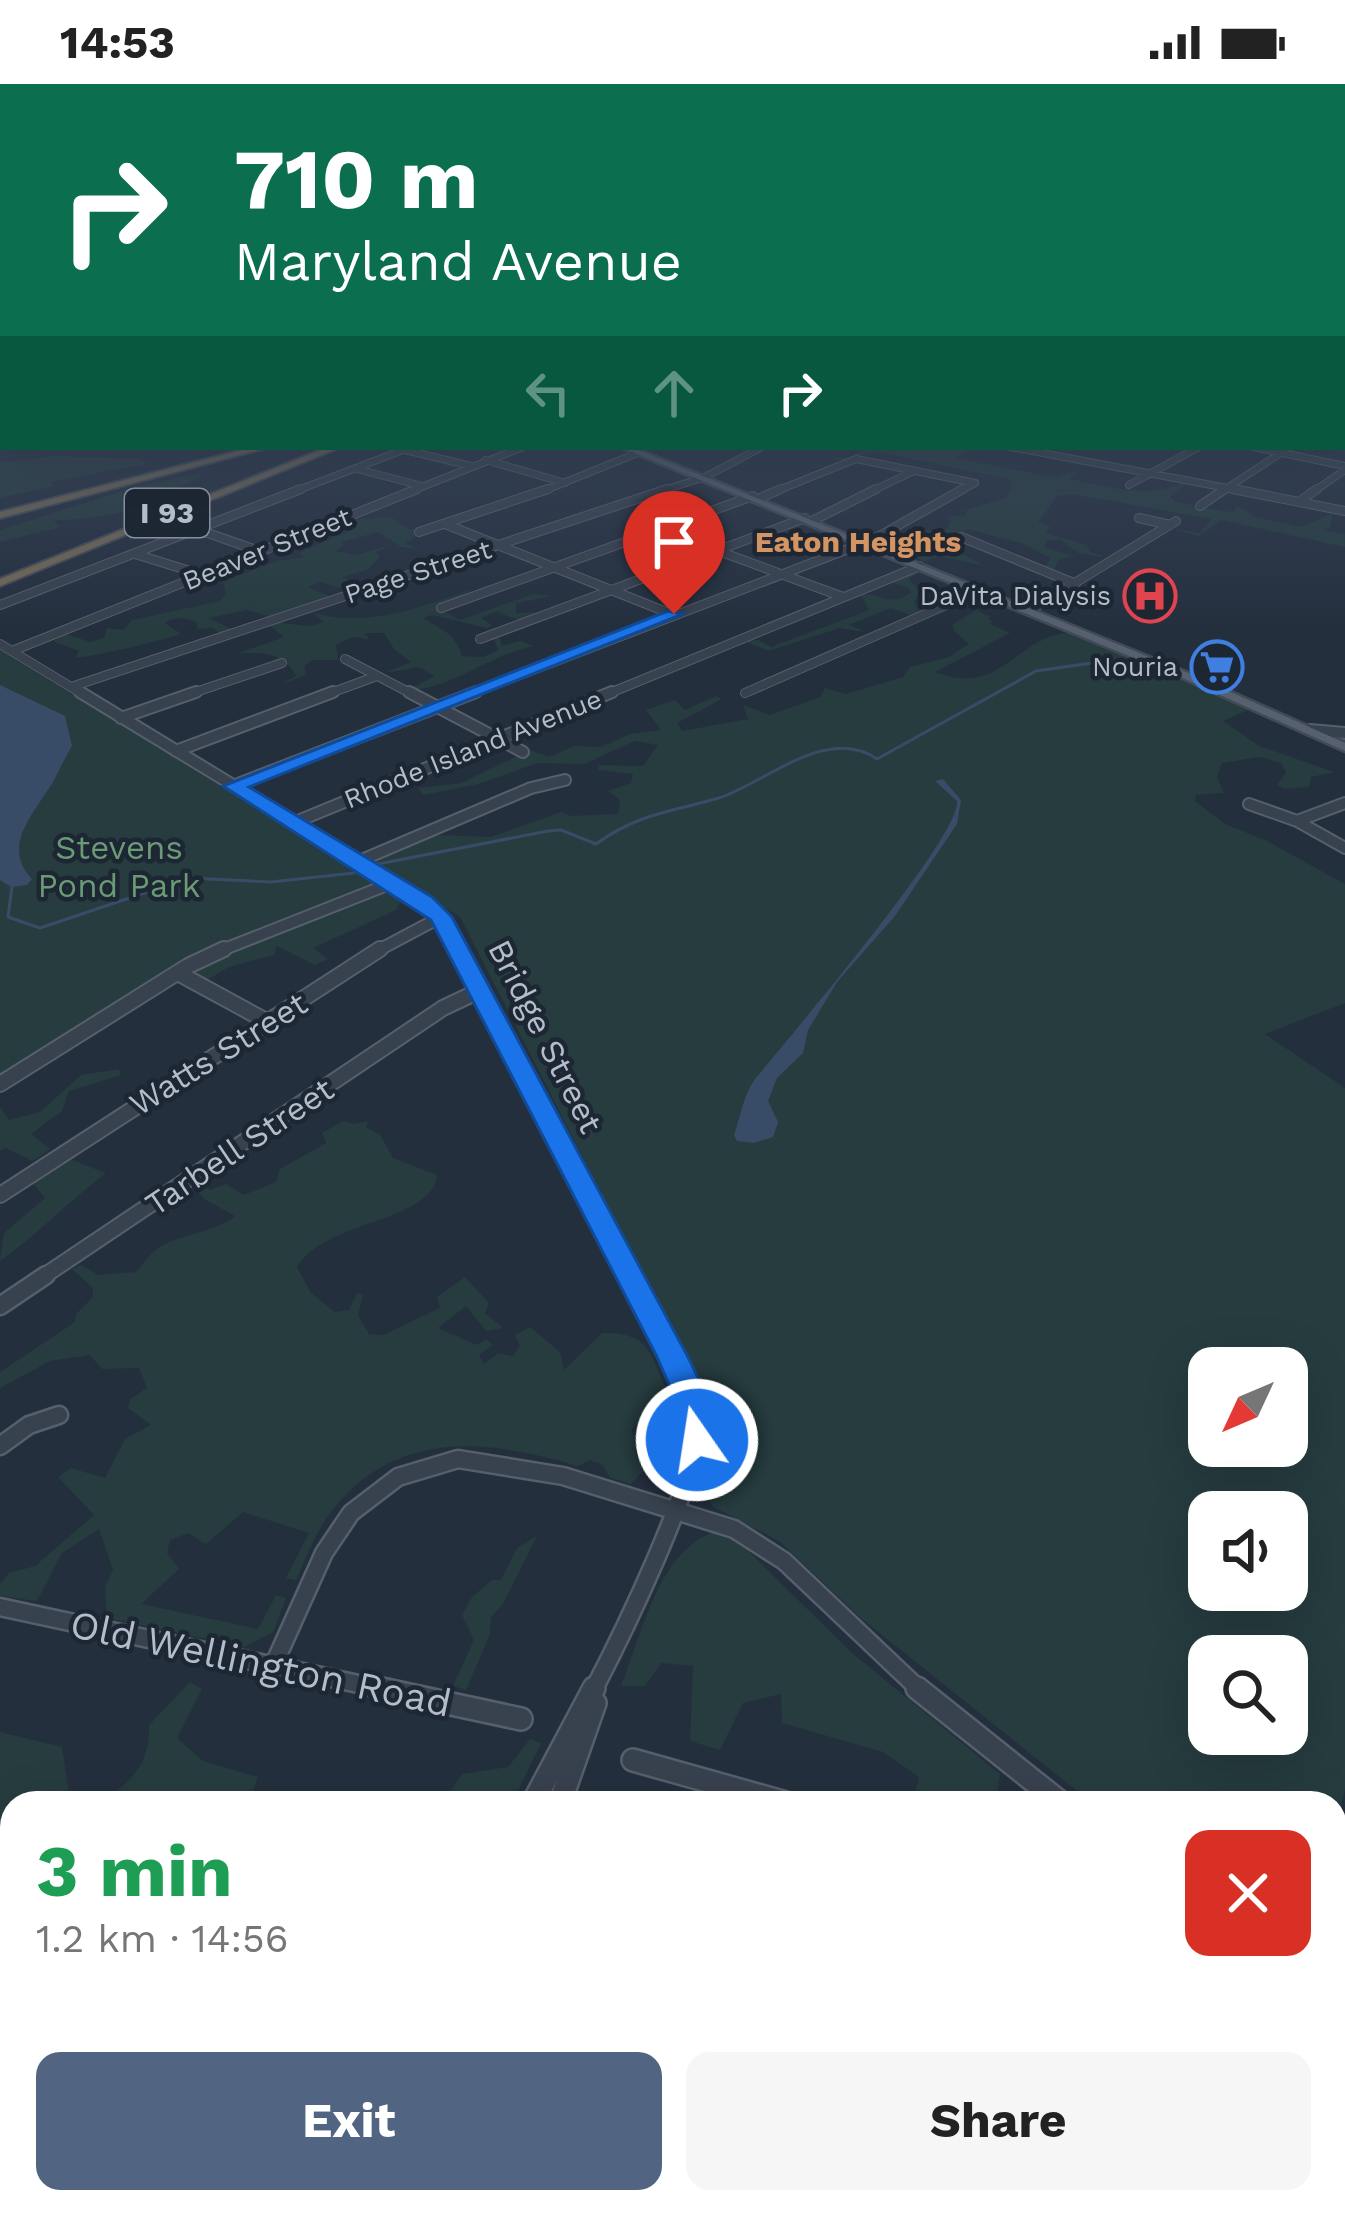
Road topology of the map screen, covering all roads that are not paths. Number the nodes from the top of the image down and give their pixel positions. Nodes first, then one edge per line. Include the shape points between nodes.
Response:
1 (221, 450) edge
2 (240, 450) edge
3 (252, 450) edge
4 (313, 450) edge
5 (327, 450) edge
6 (348, 450) edge
7 (403, 450) edge
8 (415, 450) edge
9 (514, 450) edge
10 (634, 450) edge
11 (756, 450) edge
12 (1009, 450) edge
13 (1028, 450) edge
14 (1194, 450) edge
15 (1286, 450) edge
16 (640, 452) junction
17 (996, 459) dead end
18 (486, 460) junction
19 (471, 466) junction
20 (1345, 468) edge
21 (357, 469) junction
22 (914, 471) junction
23 (1151, 474) junction
24 (705, 477) junction
25 (565, 483) junction
26 (1129, 485) dead end
27 (422, 486) junction
28 (1225, 488) junction
29 (756, 498) junction
30 (1298, 502) junction
31 (1200, 506) dead end
32 (0, 508) edge
33 (1345, 511) edge
34 (1139, 518) dead end
35 (809, 519) junction
36 (445, 524) junction
37 (660, 529) junction
38 (199, 530) junction
39 (419, 532) dead end
40 (962, 537) dead end
41 (97, 542) junction
42 (864, 542) junction
43 (500, 545) junction
44 (719, 550) junction
45 (262, 552) junction
46 (135, 554) junction
47 (920, 566) junction
48 (556, 567) junction
49 (0, 568) edge
50 (780, 573) junction
51 (203, 575) junction
52 (0, 583) edge
53 (1076, 584) junction
54 (614, 590) junction
55 (980, 590) junction
56 (843, 597) junction
57 (0, 605) edge
58 (441, 608) dead end
59 (1029, 611) junction
60 (674, 614) junction
61 (480, 638) dead end
62 (6, 648) edge
63 (345, 659) dead end
64 (282, 663) dead end
65 (377, 676) junction
66 (71, 687) junction
67 (745, 694) dead end
68 (436, 707) junction
69 (121, 718) junction
70 (1315, 733) junction
71 (1345, 734) edge
72 (498, 739) junction
73 (1345, 747) edge
74 (176, 751) junction
75 (523, 752) dead end
76 (565, 780) dead end
77 (233, 786) junction
78 (1345, 803) edge
79 (1249, 804) dead end
80 (1297, 821) junction
81 (293, 823) junction
82 (1345, 848) edge
83 (357, 862) junction
84 (392, 884) junction
85 (441, 917) junction
86 (178, 973) junction
87 (481, 990) junction
88 (268, 1022) junction
89 (0, 1084) edge
90 (0, 1195) edge
91 (0, 1306) edge
92 (59, 1415) dead end
93 (0, 1446) edge
94 (674, 1509) junction
95 (0, 1607) edge
96 (274, 1664) junction
97 (608, 1664) junction
98 (521, 1719) dead end
99 (633, 1760) dead end
100 (539, 1791) edge
101 (564, 1791) edge
102 (743, 1791) edge
103 (1046, 1791) edge

1 - 32 highway
2 - 32 highway
3 - 32 highway, I 93
4 - 49 highway
5 - 41 highway, I 93
6 - 41 highway
7 - 21 street
8 - 19 street
9 - 18 street, Beaver Street
10 - 16 main road
11 - 24 street, Page Street
12 - 17 street
13 - 23 street
14 - 23 street
15 - 20 street
15 - 28 street
16 - 24 main road
16 - 25 street
18 - 19 street, Beaver Street
18 - 25 street
19 - 27 street, Beaver Street
20 - 30 street
21 - 27 street
21 - 38 street
22 - 29 street via 856,459
22 - 35 street
22 - 42 street via 975,483
23 - 26 street
23 - 28 street
24 - 29 main road
24 - 43 street, Page Street
25 - 36 street
27 - 45 street, Beaver Street
28 - 30 street
28 - 31 street
29 - 35 main road
29 - 37 street
30 - 33 street
34 - 53 street via 1173,523
35 - 42 main road
35 - 44 street
36 - 39 street
36 - 43 street
37 - 44 street
37 - 48 street
38 - 45 street
38 - 46 street
40 - 53 street
41 - 52 highway, I 93
42 - 47 main road
42 - 50 street
43 - 48 street
43 - 66 street, Page Street
44 - 50 street
44 - 54 street
45 - 51 street, Beaver Street
46 - 51 street
46 - 57 street
47 - 55 main road
47 - 56 street, Rhode Island Avenue
48 - 54 street
48 - 58 street
50 - 56 street
50 - 60 street
51 - 62 street, Beaver Street
53 - 59 street
54 - 60 street
54 - 61 street
55 - 59 main road
55 - 67 street
56 - 72 street, Rhode Island Avenue
59 - 70 main road
60 - 68 street
62 - 66 street, Bridge Street
63 - 65 street
64 - 69 street
65 - 68 street
65 - 74 street
66 - 69 street, Bridge Street
68 - 72 street
68 - 77 street
69 - 74 street, Bridge Street
70 - 71 street
70 - 73 main road
72 - 75 street
72 - 81 street, Rhode Island Avenue
74 - 77 street, Bridge Street
76 - 83 street
77 - 81 street, Bridge Street
78 - 80 street
79 - 80 street
80 - 82 street
81 - 83 street, Bridge Street
83 - 84 street, Bridge Street
84 - 85 street, Bridge Street
84 - 86 street
85 - 87 street, Bridge Street
85 - 88 street, Watts Street
86 - 88 street
86 - 89 street
87 - 91 street, Tarbell Street
87 - 94 street, Bridge Street via 690,1396 695,1456
88 - 90 street, Watts Street
92 - 93 street
94 - 96 street via 496,1461 445,1460 411,1471 344,1522
94 - 97 street, Bridge Street
94 - 103 street via 775,1552 883,1658
95 - 96 street, Old Wellington Road
96 - 98 street, Old Wellington Road
97 - 100 street, Bridge Street
97 - 101 street, Bridge Street
99 - 102 street

